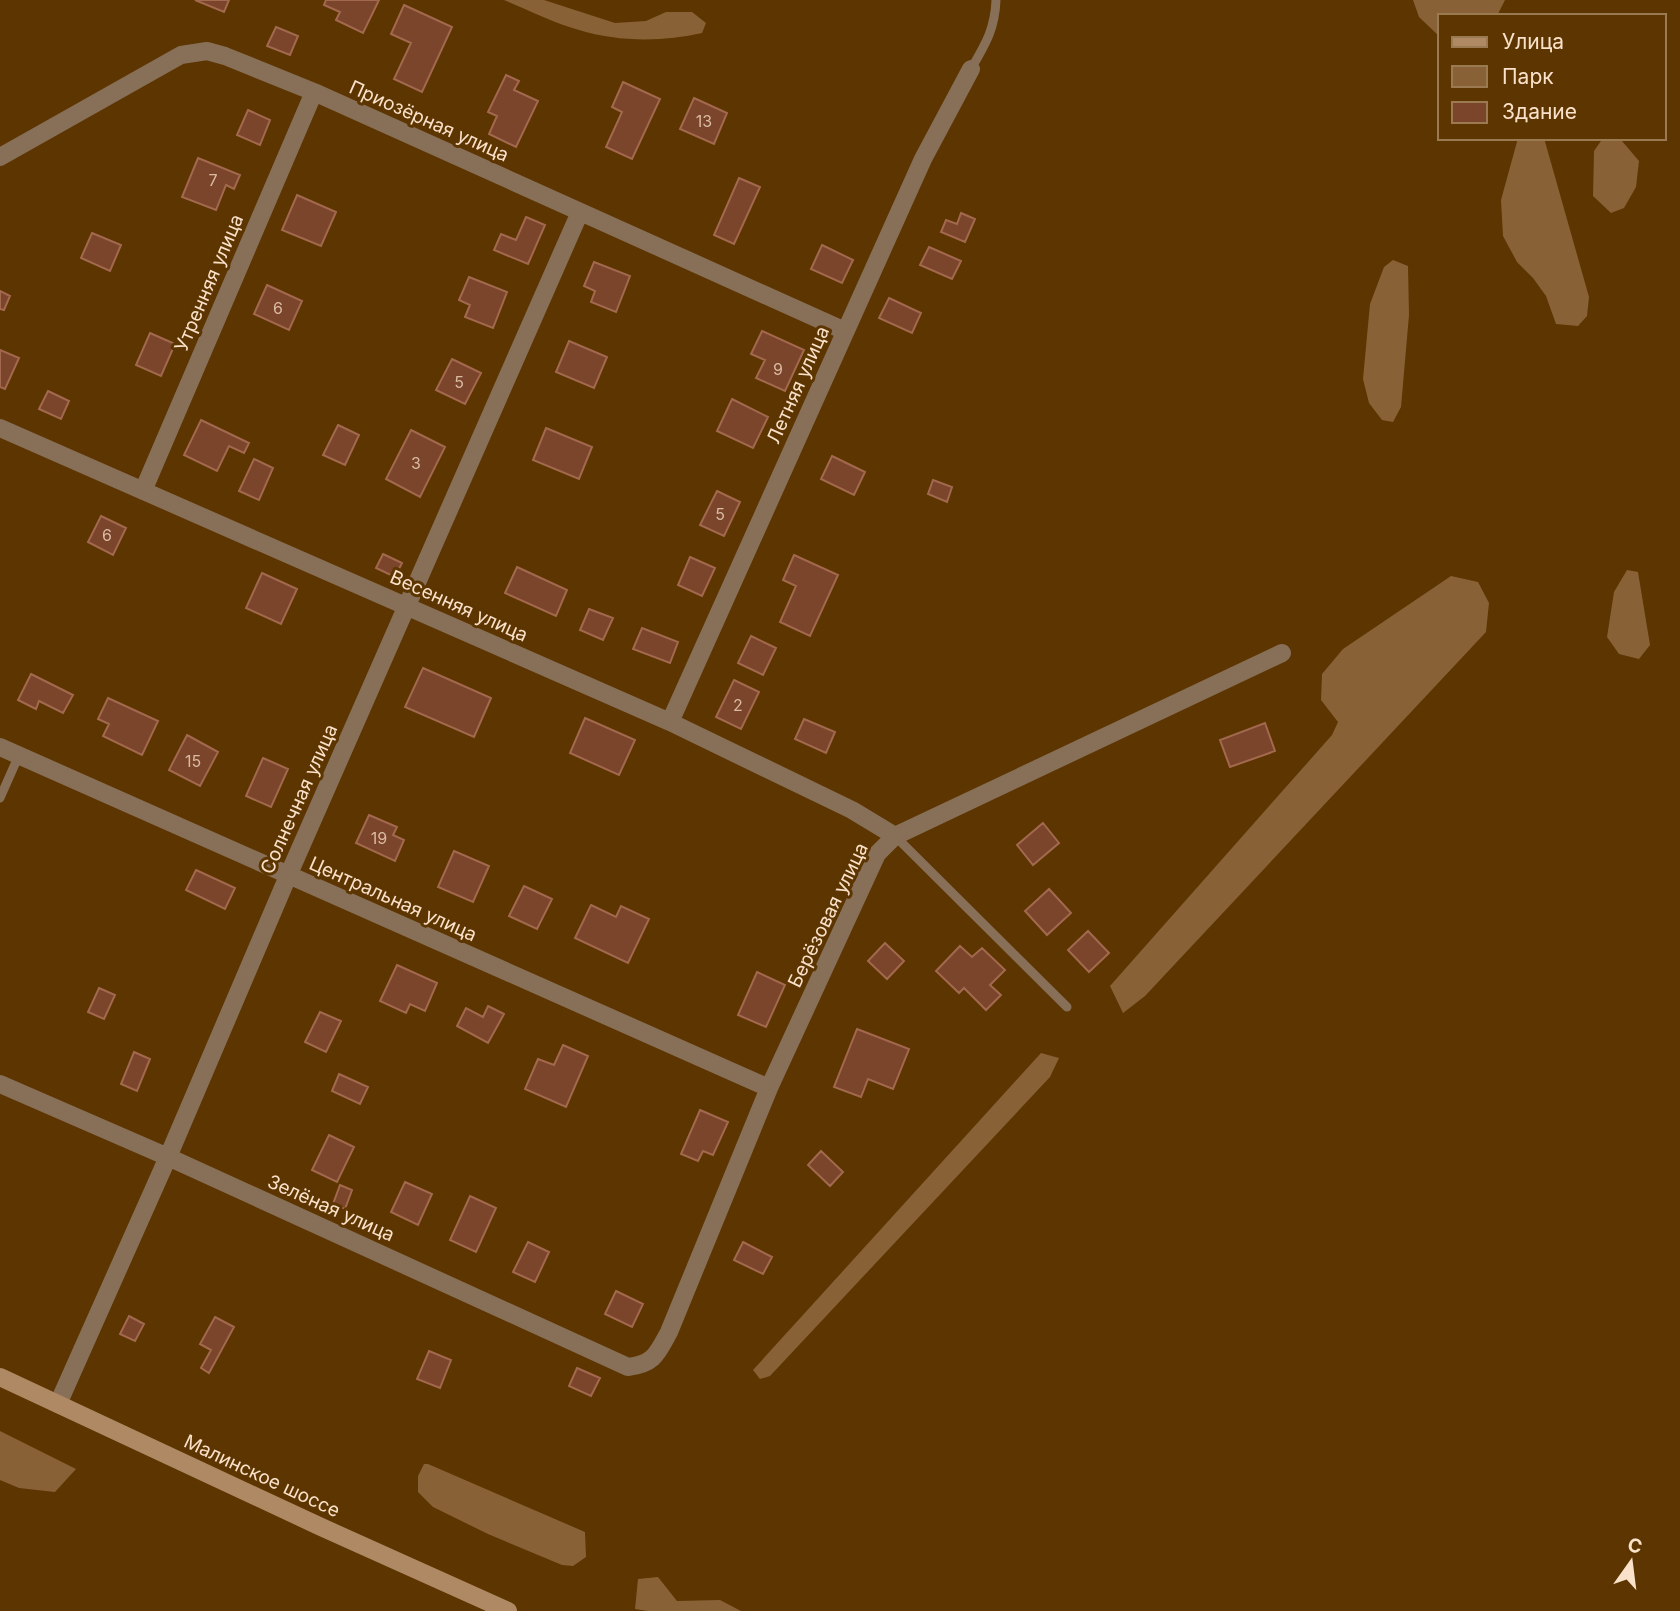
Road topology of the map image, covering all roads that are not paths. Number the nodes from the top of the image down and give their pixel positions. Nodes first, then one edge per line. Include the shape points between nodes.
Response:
1 (996, 0) edge
2 (971, 69) joint
3 (314, 92) junction
4 (0, 157) edge
5 (580, 212) junction
6 (845, 331) junction
7 (0, 428) edge
8 (143, 491) junction
9 (408, 606) junction
10 (1282, 653) dead end
11 (670, 722) junction
12 (0, 747) edge
13 (19, 755) junction
14 (0, 798) edge
15 (895, 836) junction
16 (288, 876) junction
17 (1067, 1007) dead end
18 (0, 1084) edge
19 (769, 1088) junction
20 (168, 1157) junction
21 (644, 1365) joint
22 (0, 1377) edge
23 (58, 1404) junction
24 (508, 1611) edge

1 - 2 lane via 988,41
2 - 6 street, Летняя улица via 923,159
3 - 4 street, Приозёрная улица via 225,56 207,51 181,55
3 - 5 street, Приозёрная улица
3 - 8 street, Утренняя улица
5 - 6 street, Приозёрная улица
5 - 9 street, Солнечная улица
6 - 11 street, Летняя улица
7 - 8 street, Весенняя улица
8 - 9 street, Весенняя улица
9 - 11 street, Весенняя улица
9 - 16 street, Солнечная улица
10 - 15 street, Берёзовая улица
11 - 15 street, Весенняя улица via 852,810
12 - 13 street, Центральная улица
13 - 14 lane
13 - 16 street, Центральная улица
15 - 17 lane
15 - 19 street, Берёзовая улица via 877,854
16 - 19 street, Центральная улица
16 - 20 street, Солнечная улица
18 - 20 street, Зелёная улица
19 - 21 street, Берёзовая улица via 669,1332 657,1356
20 - 21 street, Зелёная улица via 628,1367
20 - 23 street, Солнечная улица
22 - 23 main road, Малинское шоссе
23 - 24 main road, Малинское шоссе

